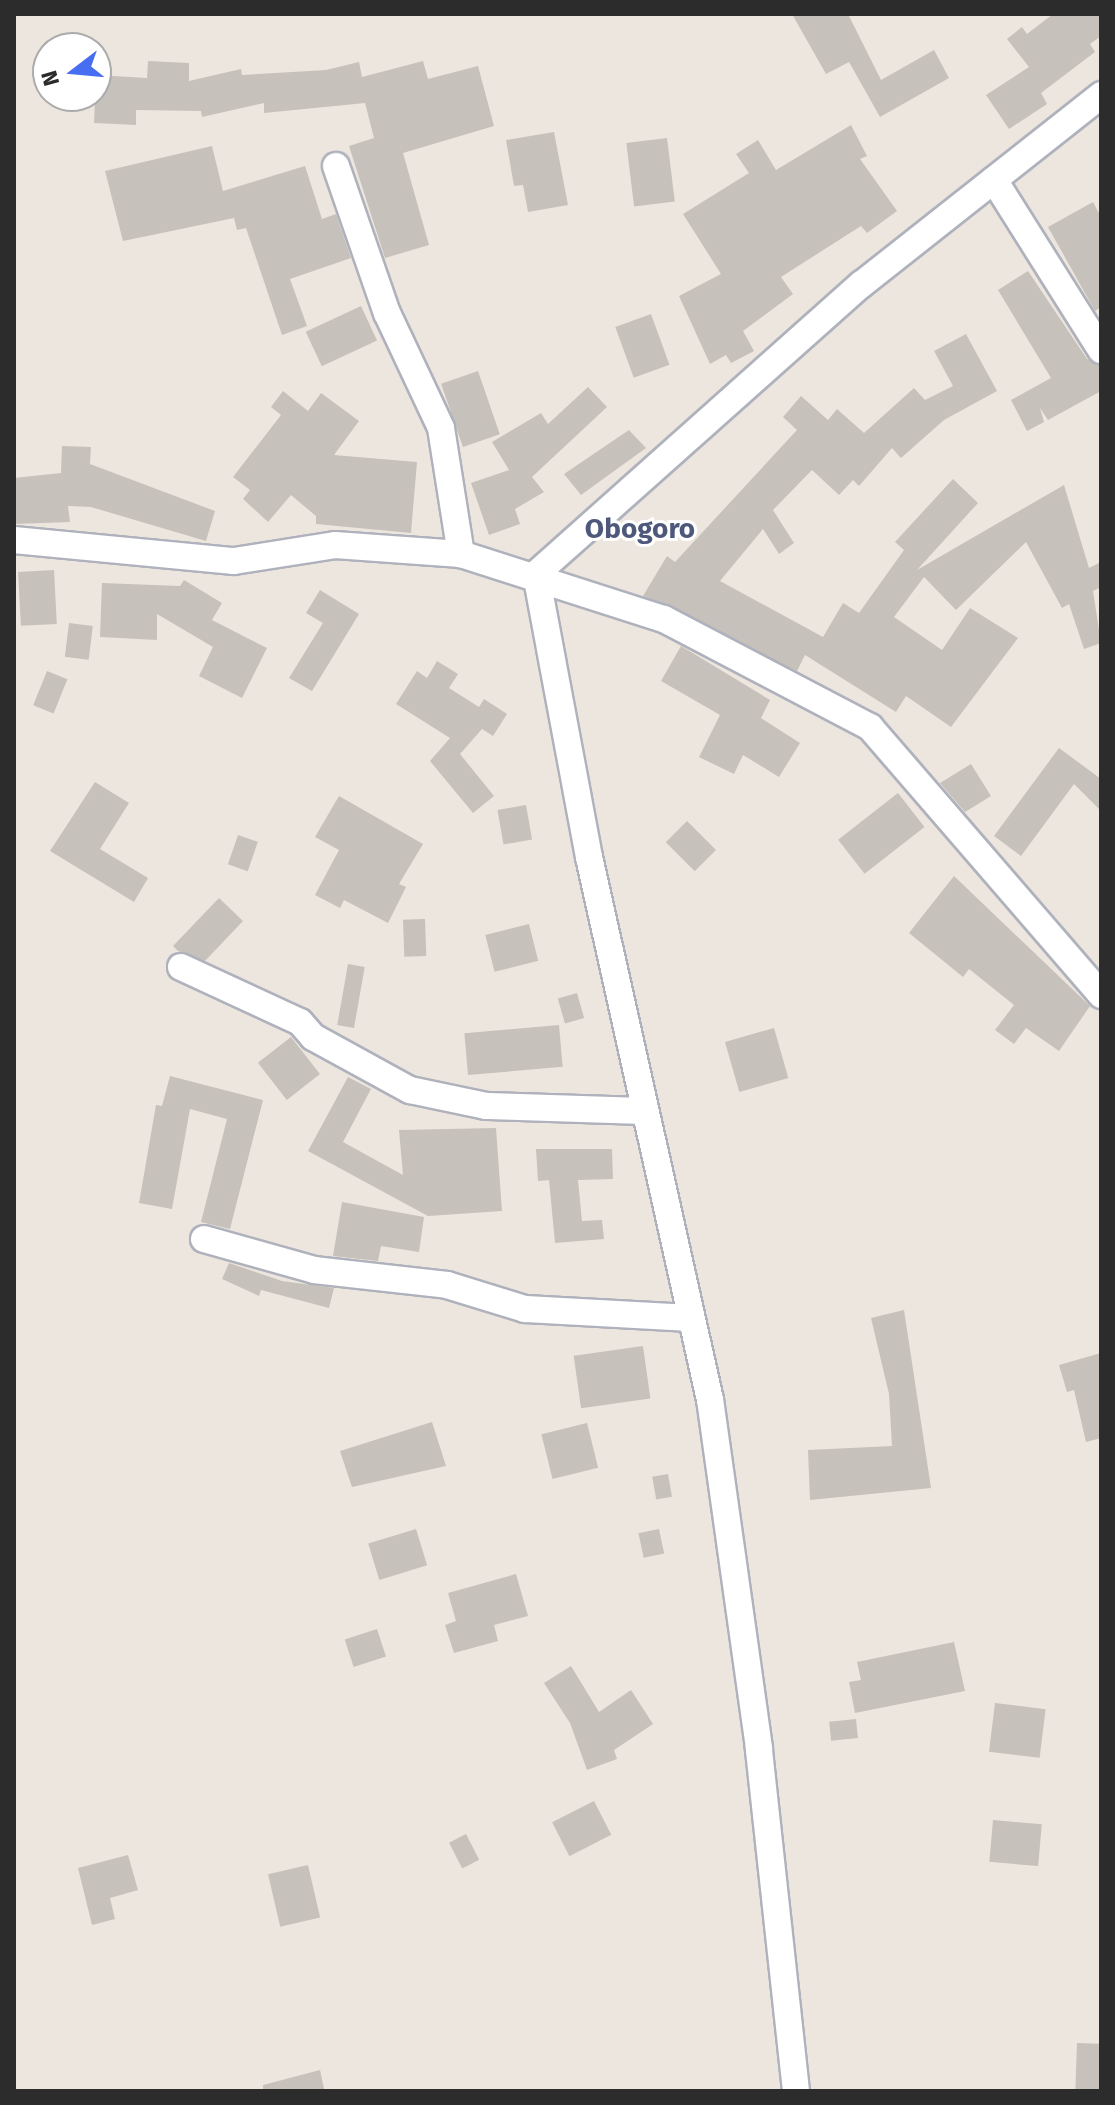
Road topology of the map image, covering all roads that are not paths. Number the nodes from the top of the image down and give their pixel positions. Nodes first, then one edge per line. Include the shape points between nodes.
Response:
1 (1101, 95) edge
2 (336, 166) dead end
3 (994, 180) junction
4 (1101, 350) edge
5 (14, 540) edge
6 (461, 554) junction
7 (536, 574) junction
8 (181, 967) dead end
9 (1101, 995) edge
10 (645, 1111) junction
11 (204, 1239) dead end
12 (691, 1318) junction
13 (796, 2091) edge

1 - 3 street
2 - 6 street via 387,313 441,428
3 - 4 street
3 - 7 street via 862,284
5 - 6 street via 234,561 335,545
6 - 7 street
7 - 9 street via 664,619 870,727
7 - 10 street via 586,841
8 - 10 street via 300,1022 313,1037 410,1090 486,1106
10 - 12 street
11 - 12 street via 314,1270 447,1285 525,1309
12 - 13 street via 710,1400 759,1748

